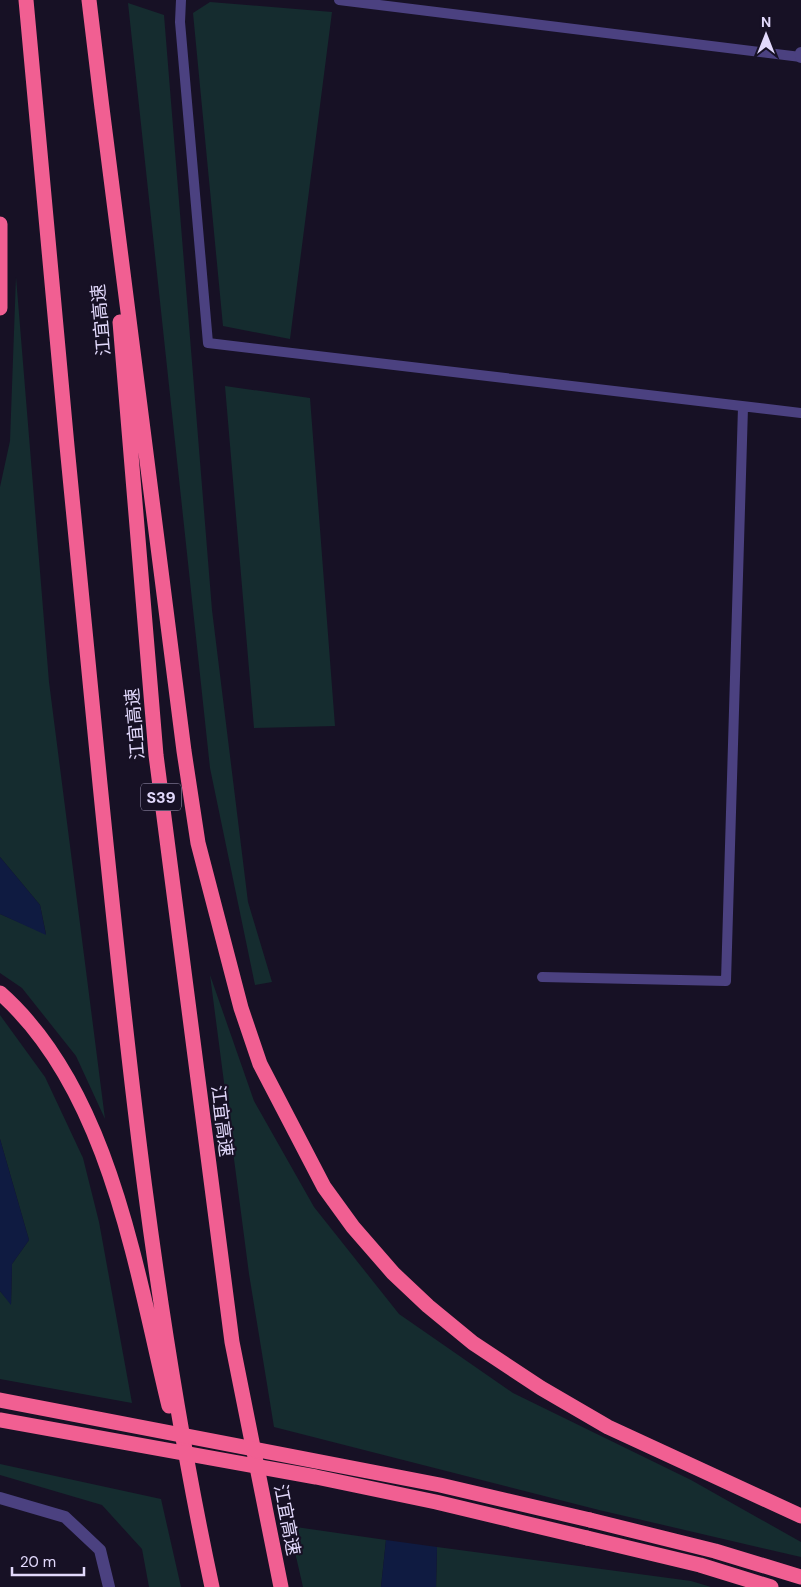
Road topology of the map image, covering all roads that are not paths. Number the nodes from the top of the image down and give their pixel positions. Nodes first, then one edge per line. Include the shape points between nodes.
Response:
1 (26, 0) edge
2 (89, 0) edge
3 (182, 0) edge
4 (339, 0) edge
5 (801, 53) edge
6 (801, 57) edge
7 (101, 100) junction
8 (0, 224) edge
9 (0, 308) edge
10 (743, 407) junction
11 (801, 414) edge
12 (542, 977) dead end
13 (0, 993) edge
14 (0, 1400) edge
15 (0, 1420) edge
16 (0, 1498) edge
17 (801, 1516) edge
18 (200, 1531) junction
19 (801, 1578) edge
20 (109, 1587) edge
21 (212, 1587) edge
22 (282, 1587) edge
23 (771, 1587) edge

1 - 18 highway via 128,1061 161,1304
2 - 7 highway, 江宜高速 / S39
3 - 10 lane via 180,22 208,343
4 - 6 lane
5 - 6 street
7 - 17 highway via 198,842 241,1008 260,1064 324,1187 393,1273 428,1306 473,1343 608,1427
7 - 22 highway, 江宜高速 / S39 via 156,755 232,1342
8 - 9 highway
10 - 11 lane
10 - 12 lane via 726,981
13 - 18 highway via 16,1007 58,1063 78,1097 105,1157
14 - 19 highway, bridge via 430,1483 715,1551
15 - 23 highway, bridge via 436,1502 700,1565
16 - 20 street via 66,1517 100,1550
18 - 21 highway

